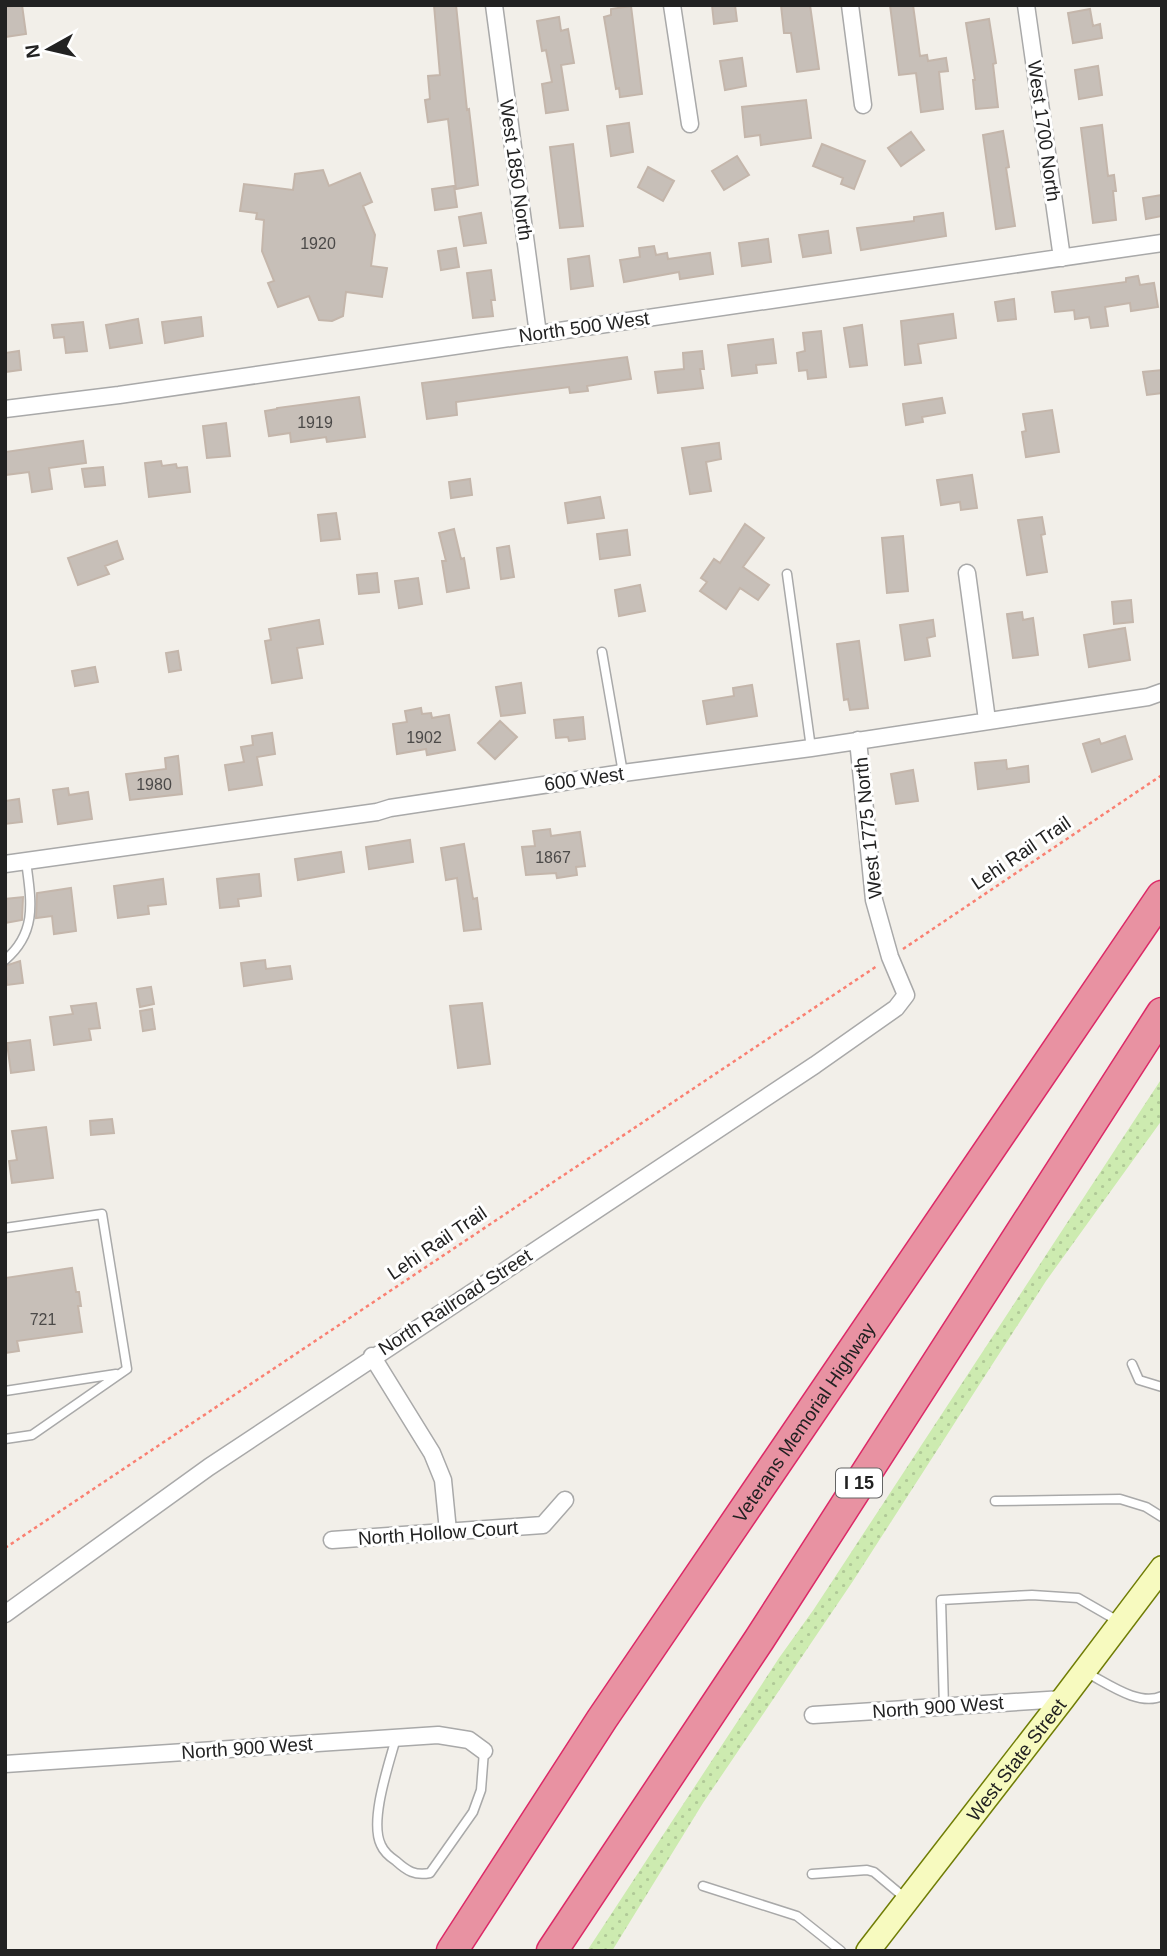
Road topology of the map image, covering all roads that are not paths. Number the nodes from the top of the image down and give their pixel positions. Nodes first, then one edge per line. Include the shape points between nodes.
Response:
1 (494, 5) edge
2 (672, 5) edge
3 (850, 5) edge
4 (1026, 5) edge
5 (863, 105) dead end
6 (690, 124) dead end
7 (1162, 243) edge
8 (1062, 258) junction
9 (538, 334) junction
10 (5, 409) edge
11 (967, 573) dead end
12 (787, 574) dead end
13 (602, 652) dead end
14 (1162, 692) edge
15 (987, 720) junction
16 (858, 740) junction
17 (811, 748) junction
18 (623, 773) junction
19 (26, 861) junction
20 (5, 864) edge
21 (1162, 896) edge
22 (5, 960) edge
23 (906, 995) joint
24 (1162, 1013) edge
25 (5, 1228) edge
26 (372, 1356) junction
27 (1132, 1364) dead end
28 (121, 1373) junction
29 (1162, 1387) edge
30 (5, 1391) edge
31 (5, 1439) edge
32 (565, 1500) dead end
33 (995, 1501) dead end
34 (1162, 1517) edge
35 (448, 1531) junction
36 (332, 1540) dead end
37 (1162, 1568) edge
38 (5, 1614) edge
39 (1121, 1622) junction
40 (1084, 1671) junction
41 (1162, 1696) edge
42 (1063, 1699) junction
43 (944, 1707) junction
44 (813, 1715) dead end
45 (396, 1738) junction
46 (484, 1751) joint
47 (5, 1764) edge
48 (812, 1874) dead end
49 (703, 1886) dead end
50 (908, 1899) junction
51 (453, 1951) edge
52 (552, 1951) edge
53 (841, 1951) edge
54 (868, 1951) edge

1 - 9 street, West 1850 North
2 - 6 street
3 - 5 street
4 - 8 street, West 1700 North
7 - 8 street, North 500 West
8 - 9 street, North 500 West
9 - 10 street, North 500 West
11 - 15 street
12 - 17 lane
13 - 18 lane
14 - 15 street, 600 West
15 - 16 street, 600 West
16 - 17 street, 600 West
16 - 23 street, West 1775 North via 874,900
17 - 18 street, 600 West
18 - 19 street, 600 West
19 - 20 street, 600 West
19 - 22 lane via 31,914 19,948
21 - 51 highway, Veterans Memorial Highway via 602,1719
23 - 26 street, North Railroad Street via 895,1008 815,1065
24 - 52 highway, I 15 via 759,1640
25 - 28 lane via 102,1214 127,1369
26 - 35 street via 432,1453 443,1480
26 - 38 street, North Railroad Street
27 - 29 lane via 1139,1380
28 - 30 lane
28 - 31 lane via 32,1435
32 - 35 street, North Hollow Court via 543,1525
33 - 34 lane via 1120,1499
35 - 36 street, North Hollow Court
37 - 39 main road, West State Street
39 - 40 main road, West State Street
39 - 43 lane via 1078,1598 1032,1595 941,1600
40 - 41 lane via 1132,1696
40 - 42 main road, West State Street
42 - 43 street, North 900 West
42 - 50 main road, West State Street
43 - 44 street, North 900 West
45 - 46 street, North 900 West via 438,1735 469,1740
45 - 46 lane via 380,1806 380,1844 404,1869 419,1875 430,1873 473,1812 481,1790
45 - 47 street, North 900 West
48 - 50 lane via 867,1870
49 - 53 lane via 797,1916
50 - 54 main road, West State Street

